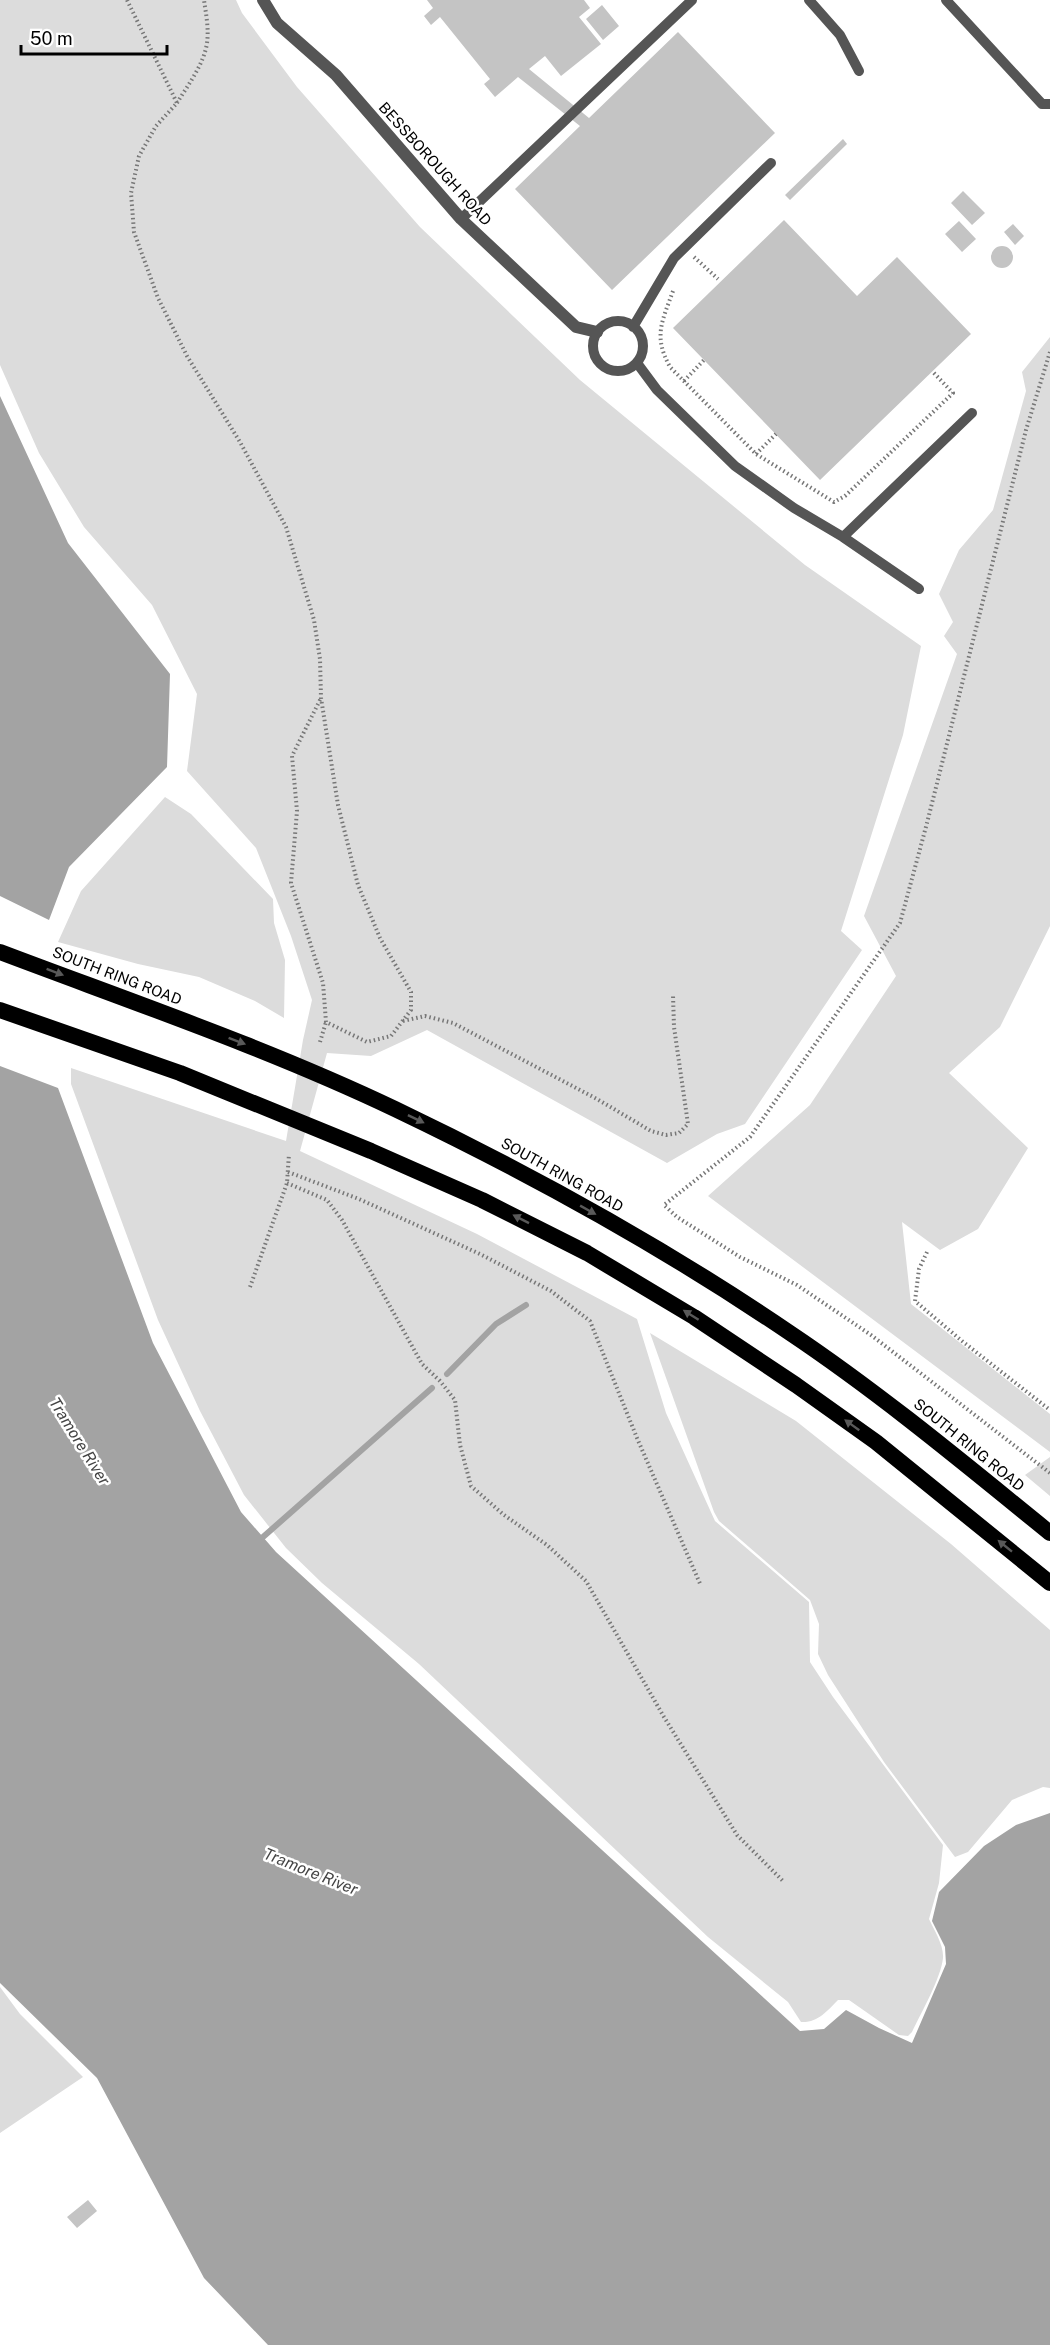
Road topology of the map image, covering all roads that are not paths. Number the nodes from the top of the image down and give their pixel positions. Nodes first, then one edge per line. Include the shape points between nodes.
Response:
1 (263, 0) edge
2 (692, 0) edge
3 (809, 0) edge
4 (946, 0) edge
5 (860, 71) dead end
6 (1050, 104) edge
7 (771, 163) dead end
8 (461, 219) junction
9 (633, 327) junction
10 (597, 332) junction
11 (637, 363) junction
12 (972, 413) dead end
13 (843, 537) junction
14 (919, 589) dead end
15 (0, 952) edge
16 (0, 1010) edge
17 (1050, 1533) edge
18 (1050, 1583) edge

1 - 8 street, BESSBOROUGH ROAD via 277,23 336,75
2 - 8 lane
3 - 5 lane via 840,35
4 - 6 lane via 1042,104
7 - 9 lane via 674,258
8 - 10 street, BESSBOROUGH ROAD via 576,327
9 - 10 lane via 610,322
9 - 11 lane via 643,348
10 - 11 lane via 593,348 599,363 623,371
11 - 13 lane via 657,390 735,466
12 - 13 lane
13 - 14 lane
15 -> 17 highway, SOUTH RING ROAD via 312,1071 496,1159 595,1213 702,1275 792,1334 905,1416
18 -> 16 highway via 876,1442 694,1317 587,1253 371,1150 180,1073

